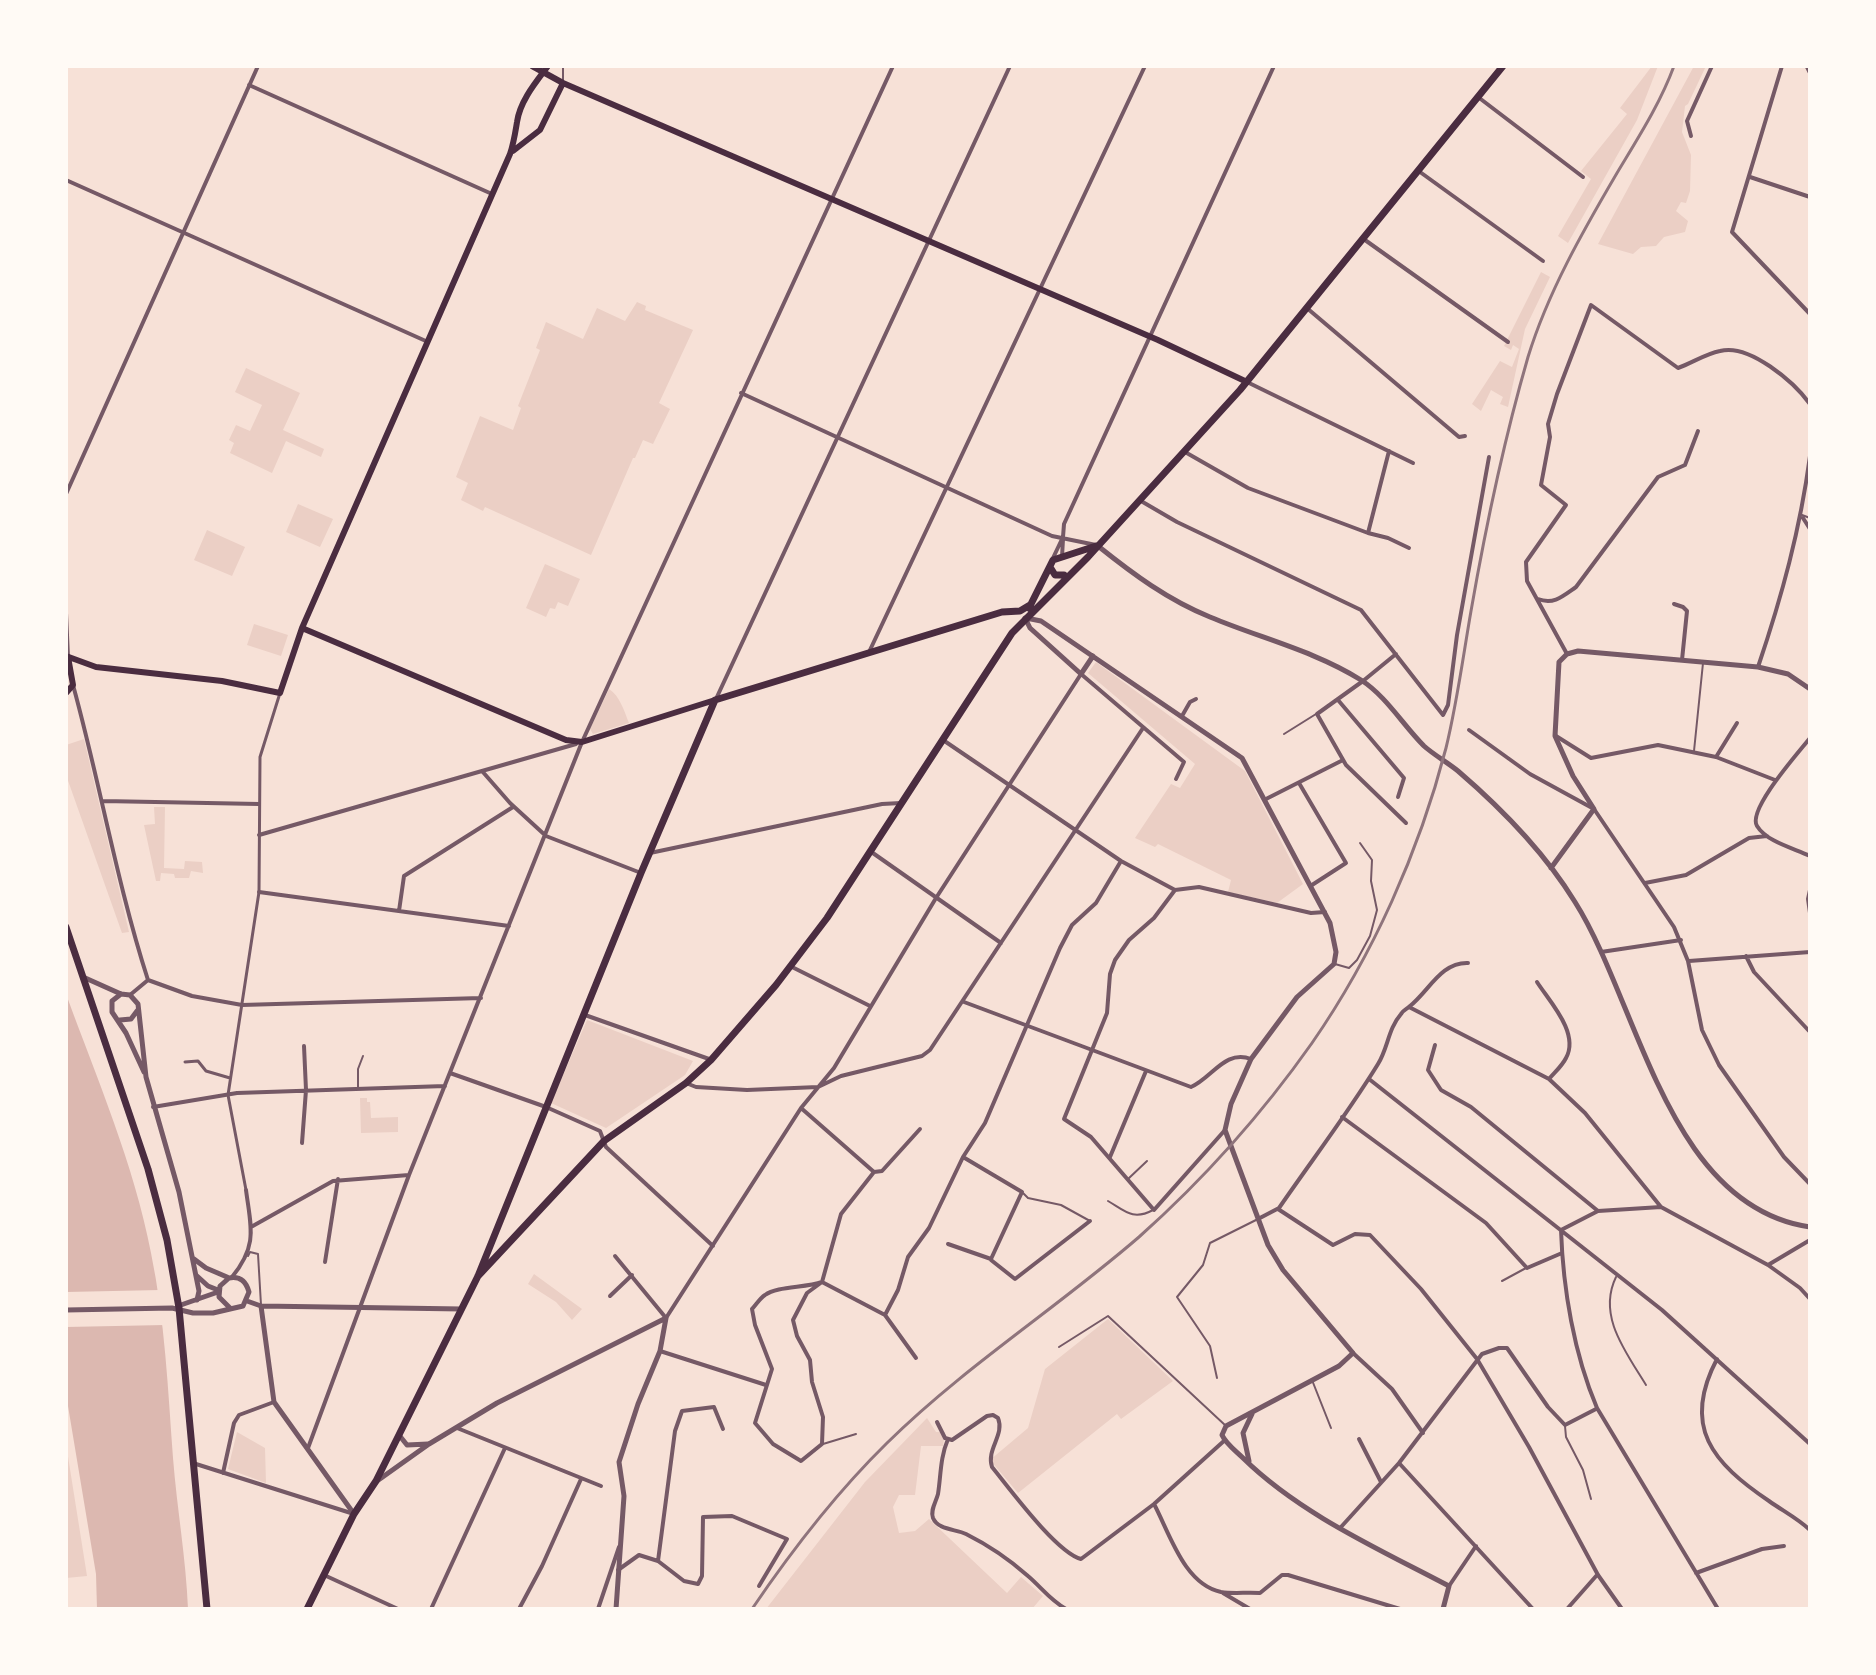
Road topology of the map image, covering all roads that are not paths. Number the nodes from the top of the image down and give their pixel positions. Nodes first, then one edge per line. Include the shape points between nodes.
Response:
1 (258, 66) edge
2 (532, 66) edge
3 (563, 66) edge
4 (893, 66) edge
5 (1010, 66) edge
6 (1145, 66) edge
7 (1274, 66) edge
8 (1503, 66) edge
9 (1712, 66) edge
10 (1782, 66) edge
11 (1807, 66) edge
12 (546, 69) edge
13 (1810, 72) edge
14 (563, 83) junction
15 (249, 85) junction
16 (1478, 97) junction
17 (517, 127) junction
18 (1691, 136) dead end
19 (532, 137) junction
20 (510, 154) junction
21 (1420, 172) junction
22 (1583, 177) dead end
23 (1750, 177) junction
24 (66, 180) edge
25 (492, 194) junction
26 (1810, 197) edge
27 (832, 199) junction
28 (184, 233) junction
29 (1365, 240) junction
30 (929, 241) junction
31 (1543, 261) dead end
32 (1039, 289) junction
33 (1308, 309) junction
34 (1810, 314) edge
35 (1149, 336) junction
36 (428, 342) junction
37 (1508, 342) dead end
38 (1247, 382) junction
39 (741, 393) junction
40 (1810, 404) edge
41 (1698, 431) dead end
42 (1465, 436) dead end
43 (838, 437) junction
44 (1389, 451) junction
45 (1185, 452) junction
46 (1810, 456) edge
47 (1489, 457) dead end
48 (1413, 463) dead end
49 (947, 487) junction
50 (66, 494) edge
51 (1141, 501) junction
52 (1802, 515) junction
53 (1810, 518) edge
54 (1810, 529) edge
55 (1368, 533) junction
56 (1063, 537) junction
57 (1098, 546) junction
58 (1409, 548) dead end
59 (1062, 557) junction
60 (1052, 564) junction
61 (1063, 580) junction
62 (1536, 598) junction
63 (1674, 604) dead end
64 (1034, 607) junction
65 (1014, 611) junction
66 (66, 613) edge
67 (1025, 618) junction
68 (1041, 621) junction
69 (302, 628) junction
70 (1014, 630) junction
71 (869, 654) junction
72 (1396, 654) junction
73 (1567, 654) junction
74 (1093, 656) junction
75 (67, 657) edge
76 (1682, 660) junction
77 (1703, 662) junction
78 (83, 664) junction
79 (1758, 667) junction
80 (1081, 674) junction
81 (1363, 681) junction
82 (72, 682) junction
83 (1810, 689) edge
84 (66, 693) edge
85 (280, 693) junction
86 (1196, 699) dead end
87 (1338, 699) junction
88 (715, 700) junction
89 (1317, 714) junction
90 (1182, 716) junction
91 (1737, 723) dead end
92 (1143, 728) junction
93 (1469, 730) dead end
94 (1284, 734) dead end
95 (1555, 736) junction
96 (1810, 738) edge
97 (943, 740) junction
98 (582, 742) junction
99 (1694, 751) junction
100 (1716, 757) junction
101 (1343, 760) junction
102 (482, 771) junction
103 (1176, 779) dead end
104 (1775, 780) junction
105 (1299, 783) junction
106 (1008, 784) junction
107 (1398, 797) dead end
108 (1266, 799) junction
109 (103, 801) junction
110 (901, 803) junction
111 (259, 804) junction
112 (513, 807) junction
113 (1594, 809) junction
114 (1406, 823) dead end
115 (1076, 830) junction
116 (259, 835) junction
117 (546, 836) junction
118 (1767, 836) junction
119 (1360, 843) dead end
120 (870, 851) junction
121 (650, 853) junction
122 (1810, 856) edge
123 (1121, 861) junction
124 (1551, 868) junction
125 (641, 873) junction
126 (1645, 883) junction
127 (1312, 885) junction
128 (1175, 890) junction
129 (1810, 890) edge
130 (259, 892) junction
131 (936, 898) junction
132 (399, 911) junction
133 (1325, 912) junction
134 (1810, 913) edge
135 (509, 926) junction
136 (66, 927) edge
137 (1681, 940) junction
138 (1001, 943) junction
139 (1601, 952) junction
140 (1810, 952) edge
141 (1746, 956) junction
142 (1688, 961) junction
143 (1468, 963) dead end
144 (1334, 964) junction
145 (790, 966) junction
146 (83, 977) junction
147 (148, 980) junction
148 (1537, 982) dead end
149 (121, 994) junction
150 (130, 995) junction
151 (481, 998) junction
152 (963, 1001) junction
153 (242, 1005) junction
154 (870, 1006) junction
155 (1409, 1007) junction
156 (138, 1008) junction
157 (585, 1015) junction
158 (116, 1018) junction
159 (97, 1022) junction
160 (1028, 1024) junction
161 (1810, 1032) edge
162 (1435, 1045) dead end
163 (304, 1046) dead end
164 (1092, 1049) junction
165 (363, 1056) dead end
166 (1251, 1059) junction
167 (711, 1060) junction
168 (185, 1062) dead end
169 (1146, 1070) junction
170 (450, 1073) junction
171 (146, 1077) junction
172 (230, 1078) junction
173 (1369, 1079) junction
174 (1549, 1079) junction
175 (686, 1083) junction
176 (445, 1086) junction
177 (818, 1087) junction
178 (358, 1088) junction
179 (306, 1090) junction
180 (228, 1095) junction
181 (152, 1107) junction
182 (546, 1107) junction
183 (801, 1108) junction
184 (1342, 1116) junction
185 (920, 1129) dead end
186 (1226, 1133) junction
187 (604, 1141) junction
188 (302, 1143) dead end
189 (963, 1157) junction
190 (1110, 1157) junction
191 (1147, 1161) dead end
192 (874, 1172) junction
193 (409, 1175) junction
194 (338, 1179) junction
195 (1127, 1179) junction
196 (1809, 1182) edge
197 (246, 1190) joint
198 (1022, 1192) junction
199 (1108, 1201) dead end
200 (1661, 1207) junction
201 (1278, 1209) junction
202 (1154, 1210) junction
203 (1598, 1211) junction
204 (1258, 1219) junction
205 (1090, 1221) joint
206 (251, 1227) junction
207 (1810, 1227) edge
208 (1561, 1230) junction
209 (1810, 1240) edge
210 (491, 1242) junction
211 (948, 1244) dead end
212 (508, 1245) junction
213 (713, 1246) junction
214 (1562, 1253) junction
215 (248, 1256) junction
216 (615, 1256) dead end
217 (193, 1259) junction
218 (991, 1259) junction
219 (325, 1262) dead end
220 (1768, 1265) junction
221 (1527, 1268) junction
222 (632, 1275) junction
223 (196, 1276) junction
224 (478, 1276) junction
225 (1617, 1276) junction
226 (230, 1278) junction
227 (1502, 1281) dead end
228 (822, 1282) junction
229 (218, 1291) junction
230 (610, 1296) dead end
231 (1810, 1299) edge
232 (195, 1301) junction
233 (247, 1301) junction
234 (261, 1306) junction
235 (359, 1306) junction
236 (175, 1308) junction
237 (230, 1308) junction
238 (462, 1309) junction
239 (66, 1310) edge
240 (885, 1315) junction
241 (666, 1318) junction
242 (1059, 1347) dead end
243 (660, 1351) junction
244 (1353, 1353) junction
245 (916, 1358) dead end
246 (1477, 1359) junction
247 (1717, 1359) junction
248 (1217, 1378) dead end
249 (1312, 1379) junction
250 (766, 1385) junction
251 (1646, 1385) dead end
252 (274, 1402) junction
253 (1597, 1408) junction
254 (1252, 1413) junction
255 (937, 1422) dead end
256 (1228, 1425) junction
257 (1565, 1425) junction
258 (457, 1428) junction
259 (1331, 1428) dead end
260 (723, 1429) dead end
261 (1423, 1433) junction
262 (856, 1434) dead end
263 (1242, 1434) junction
264 (399, 1435) junction
265 (948, 1439) junction
266 (1359, 1439) dead end
267 (1226, 1442) junction
268 (429, 1444) junction
269 (822, 1444) junction
270 (1810, 1444) edge
271 (505, 1448) junction
272 (307, 1451) junction
273 (193, 1463) junction
274 (1399, 1463) junction
275 (1251, 1466) junction
276 (223, 1473) junction
277 (581, 1479) junction
278 (376, 1481) junction
279 (1381, 1482) junction
280 (601, 1486) dead end
281 (1591, 1499) dead end
282 (1154, 1504) junction
283 (354, 1514) junction
284 (1341, 1527) junction
285 (1810, 1530) edge
286 (622, 1537) junction
287 (1476, 1546) junction
288 (1784, 1546) dead end
289 (658, 1561) junction
290 (618, 1570) junction
291 (1696, 1573) junction
292 (324, 1575) junction
293 (1598, 1575) junction
294 (759, 1586) dead end
295 (1449, 1586) junction
296 (1221, 1592) junction
297 (207, 1609) edge
298 (307, 1609) edge
299 (398, 1609) edge
300 (431, 1609) edge
301 (519, 1609) edge
302 (598, 1609) edge
303 (616, 1609) edge
304 (1066, 1609) edge
305 (1250, 1609) edge
306 (1400, 1609) edge
307 (1443, 1609) edge
308 (1533, 1609) edge
309 (1567, 1609) edge
310 (1622, 1609) edge
311 (1718, 1609) edge

1 - 15 street
2 - 12 main road
3 - 14 lane
4 - 27 street
5 - 30 street
6 - 32 street
7 - 35 street
8 - 16 main road
9 - 18 street via 1687,121
10 - 23 street
11 - 13 street
12 - 14 main road
12 - 17 main road via 530,89
14 - 19 main road
14 - 27 main road
15 - 25 street
15 - 28 street
16 - 21 main road
16 - 22 street
17 - 19 main road
17 - 20 main road
19 - 20 main road
20 - 25 main road
21 - 29 main road
21 - 31 street
23 - 26 street
23 - 34 street via 1732,232
24 - 28 street
25 - 36 main road
27 - 30 main road
27 - 39 street
28 - 36 street
28 - 50 street
29 - 33 main road
29 - 37 street
30 - 32 main road
30 - 43 street
32 - 35 main road
32 - 49 street
33 - 38 main road
33 - 42 street via 1459,437
35 - 38 main road
35 - 56 street via 1064,524
36 - 69 main road
38 - 44 street
38 - 45 main road
39 - 43 street
39 - 98 street
40 - 62 street via 1789,379 1735,351 1722,350 1678,368 1591,305 1548,424 1541,485 1566,505 1526,562 1527,581
41 - 62 street via 1685,465 1658,477 1576,587 1558,600
43 - 49 street
43 - 88 street
44 - 48 street
44 - 55 street
45 - 51 main road
45 - 55 street via 1248,488
46 - 52 street
47 - 72 street via 1443,715
49 - 56 street
49 - 71 street
51 - 57 main road
51 - 72 street via 1361,610
52 - 53 lane
52 - 54 street
52 - 79 street
55 - 58 street
56 - 57 street
56 - 59 street
56 - 60 street
57 - 59 main road
57 - 61 main road
57 - 81 street via 1173,600
59 - 60 main road
59 - 61 main road via 1070,568
60 - 61 main road
60 - 64 main road
61 - 64 main road
62 - 73 street
63 - 76 street via 1687,611
64 - 65 main road
64 - 67 main road
64 - 68 street
65 - 67 main road
65 - 70 main road
65 - 71 main road
66 - 75 street
67 - 68 street
67 - 70 main road
67 - 80 street
68 - 74 street
69 - 85 main road
69 - 98 main road via 566,740
70 - 97 main road
71 - 88 main road
72 - 81 street
73 - 76 street
73 - 95 street via 1559,662
74 - 80 street
74 - 90 street
75 - 78 main road
75 - 82 main road
76 - 77 street
77 - 79 street
77 - 99 lane
78 - 82 main road
78 - 85 main road
79 - 83 street via 1788,674
80 - 92 street
80 - 106 street
81 - 87 street
81 - 124 street via 1425,747 1514,825
82 - 84 main road
82 - 109 street
85 - 111 street via 260,757
86 - 90 street
87 - 89 street
87 - 107 street via 1404,778
88 - 98 main road
88 - 121 main road
89 - 94 lane
89 - 101 street
90 - 108 street via 1242,758
91 - 100 street
92 - 103 street via 1184,762
92 - 115 street
93 - 113 street via 1530,774
95 - 99 street via 1591,758 1658,745
95 - 113 street
96 - 104 street
97 - 106 street
97 - 110 main road
98 - 102 street
98 - 117 street
99 - 100 street
100 - 104 street
101 - 105 street
101 - 114 street
102 - 112 street
102 - 116 street
104 - 118 street via 1754,817
105 - 108 street
105 - 127 street via 1346,863
106 - 115 street
106 - 131 street
108 - 127 street
109 - 111 street
109 - 147 street
110 - 120 main road
110 - 121 street
111 - 116 street
112 - 117 street
112 - 132 street via 404,876
113 - 124 street
113 - 126 street
115 - 123 street
115 - 138 street
116 - 130 street
117 - 125 street
117 - 135 street
118 - 122 street
118 - 126 street via 1749,838 1686,875
119 - 144 lane via 1372,860 1377,910 1357,960 1349,968
120 - 131 street
120 - 145 main road
121 - 125 main road
123 - 128 street
123 - 160 street via 1096,903 1072,925
124 - 139 street
125 - 157 main road
126 - 137 street
127 - 133 street
128 - 133 street via 1199,887
128 - 164 street via 1115,960 1107,1013
129 - 134 street
130 - 132 street
130 - 153 street
131 - 138 street
131 - 154 street
132 - 135 street
133 - 144 street via 1336,952
135 - 151 street
136 - 146 main road
137 - 139 street
137 - 142 street
138 - 152 street
139 - 207 street via 1657,1084 1686,1137 1719,1178 1753,1207 1788,1224
140 - 141 street
141 - 142 street
141 - 161 street via 1754,972
142 - 196 street via 1702,1030 1719,1065 1784,1157
143 - 155 street via 1458,963 1433,980
144 - 166 street via 1297,997
145 - 154 street
145 - 167 main road
146 - 149 street
146 - 159 main road
147 - 150 street
147 - 153 street via 198,998
148 - 174 street via 1569,1038 1566,1059
149 - 150 street
149 - 158 street via 112,1001
150 - 156 street
151 - 153 street
151 - 170 street
152 - 160 street
152 - 177 street via 922,1056
153 - 172 street
154 - 177 street
155 - 173 street via 1391,1027
155 - 174 street
156 - 158 street via 131,1019
156 - 171 street
157 - 167 street
157 - 182 main road
158 - 159 street
158 - 171 street
159 - 236 main road via 152,1184 167,1240
160 - 164 street
160 - 189 street via 985,1123
162 - 203 street via 1428,1070 1441,1090 1471,1107
163 - 179 street
164 - 169 street
164 - 190 street via 1064,1119
165 - 178 lane
166 - 169 street via 1224,1060 1191,1087
166 - 186 street via 1231,1104
167 - 175 main road
168 - 172 street via 198,1061 206,1071
169 - 190 street
170 - 176 street
170 - 182 street
171 - 181 street
172 - 180 street
173 - 184 street
173 - 208 street
174 - 200 street via 1585,1113
175 - 177 street via 747,1090
175 - 187 main road
176 - 178 street
176 - 193 street
177 - 183 street
178 - 179 street
179 - 180 street
179 - 188 street
180 - 181 street
180 - 197 street
181 - 217 street
182 - 187 street via 600,1131
182 - 210 main road
183 - 192 street
183 - 213 street
184 - 201 street
184 - 221 street via 1486,1223
185 - 192 street via 882,1171
186 - 202 street
186 - 204 street
187 - 212 main road
187 - 213 street
189 - 198 street
189 - 240 street via 929,1228 908,1257
190 - 195 street
191 - 195 lane
192 - 228 street via 841,1214
193 - 194 street
193 - 235 street
194 - 206 street
194 - 219 street
195 - 202 street
197 - 206 street
198 - 205 lane
198 - 218 street
199 - 202 lane via 1142,1217
200 - 203 street
200 - 220 street
201 - 204 street
201 - 246 street via 1333,1245 1355,1234 1370,1235
203 - 208 street
204 - 244 street via 1283,1270
204 - 248 lane via 1210,1243 1203,1265 1177,1297 1210,1346
205 - 218 street via 1015,1279
206 - 215 street
208 - 214 street
208 - 225 street
209 - 220 street
210 - 212 main road via 497,1249
210 - 224 main road
211 - 218 street
212 - 224 main road
213 - 241 street
214 - 221 street
214 - 253 street via 1577,1341
215 - 226 street
215 - 234 lane via 258,1254
216 - 222 street
217 - 223 street
217 - 226 street
220 - 231 street
221 - 227 lane
222 - 230 street
222 - 241 street
223 - 229 street
223 - 232 street
224 - 238 main road
225 - 247 street
225 - 251 lane via 1608,1308 1622,1346
226 - 229 street
226 - 233 street via 246,1283
228 - 240 street
228 - 250 street via 778,1289 752,1309 772,1369
228 - 269 street via 807,1293 793,1320 810,1360 823,1417
229 - 232 street
229 - 237 street
232 - 236 street
233 - 234 street
233 - 237 street
234 - 235 street
234 - 252 street
235 - 238 street
235 - 272 street
236 - 237 street via 213,1313
236 - 239 street
236 - 273 main road
238 - 264 main road
240 - 245 street
241 - 243 street
241 - 258 street
242 - 256 lane via 1108,1316
243 - 250 street
243 - 286 street via 619,1462
244 - 249 street
244 - 261 street via 1392,1389
246 - 257 street via 1507,1348
246 - 261 street
246 - 293 street
247 - 270 street
247 - 285 street via 1703,1403 1708,1445 1740,1479
249 - 254 street
249 - 259 lane
250 - 269 street via 755,1423 773,1444 801,1461
252 - 272 street
252 - 276 street via 239,1415
253 - 257 street
253 - 291 street
254 - 256 street
254 - 263 street
255 - 265 street
256 - 263 street via 1239,1426
256 - 267 street via 1223,1431
257 - 281 lane
258 - 268 street
258 - 271 street
260 - 289 street via 714,1407 682,1411
261 - 274 street
262 - 269 lane
263 - 267 street via 1235,1444
263 - 275 street
264 - 268 street via 407,1445
264 - 278 main road
265 - 282 street via 987,1416 998,1418 1000,1430 989,1455 992,1467 1073,1557 1088,1556
265 - 304 street via 939,1466 934,1521 998,1553
266 - 279 street
267 - 275 street
267 - 282 street
268 - 278 street
271 - 277 street
271 - 300 street
272 - 283 street
273 - 276 street
273 - 297 main road
274 - 279 street
274 - 287 street
275 - 284 street
276 - 283 street
277 - 280 street
277 - 301 street
278 - 283 main road
279 - 284 street
282 - 296 street via 1193,1576
283 - 292 main road
284 - 295 street
286 - 290 street
286 - 302 street
287 - 295 street
287 - 308 street
288 - 291 street
289 - 290 street via 639,1555
289 - 294 street via 684,1581 698,1584 703,1517 732,1516 787,1539
290 - 303 street
291 - 311 street
292 - 298 main road
292 - 299 street
293 - 309 street
293 - 310 street
295 - 307 street
296 - 305 street
296 - 306 street via 1260,1593 1288,1575

